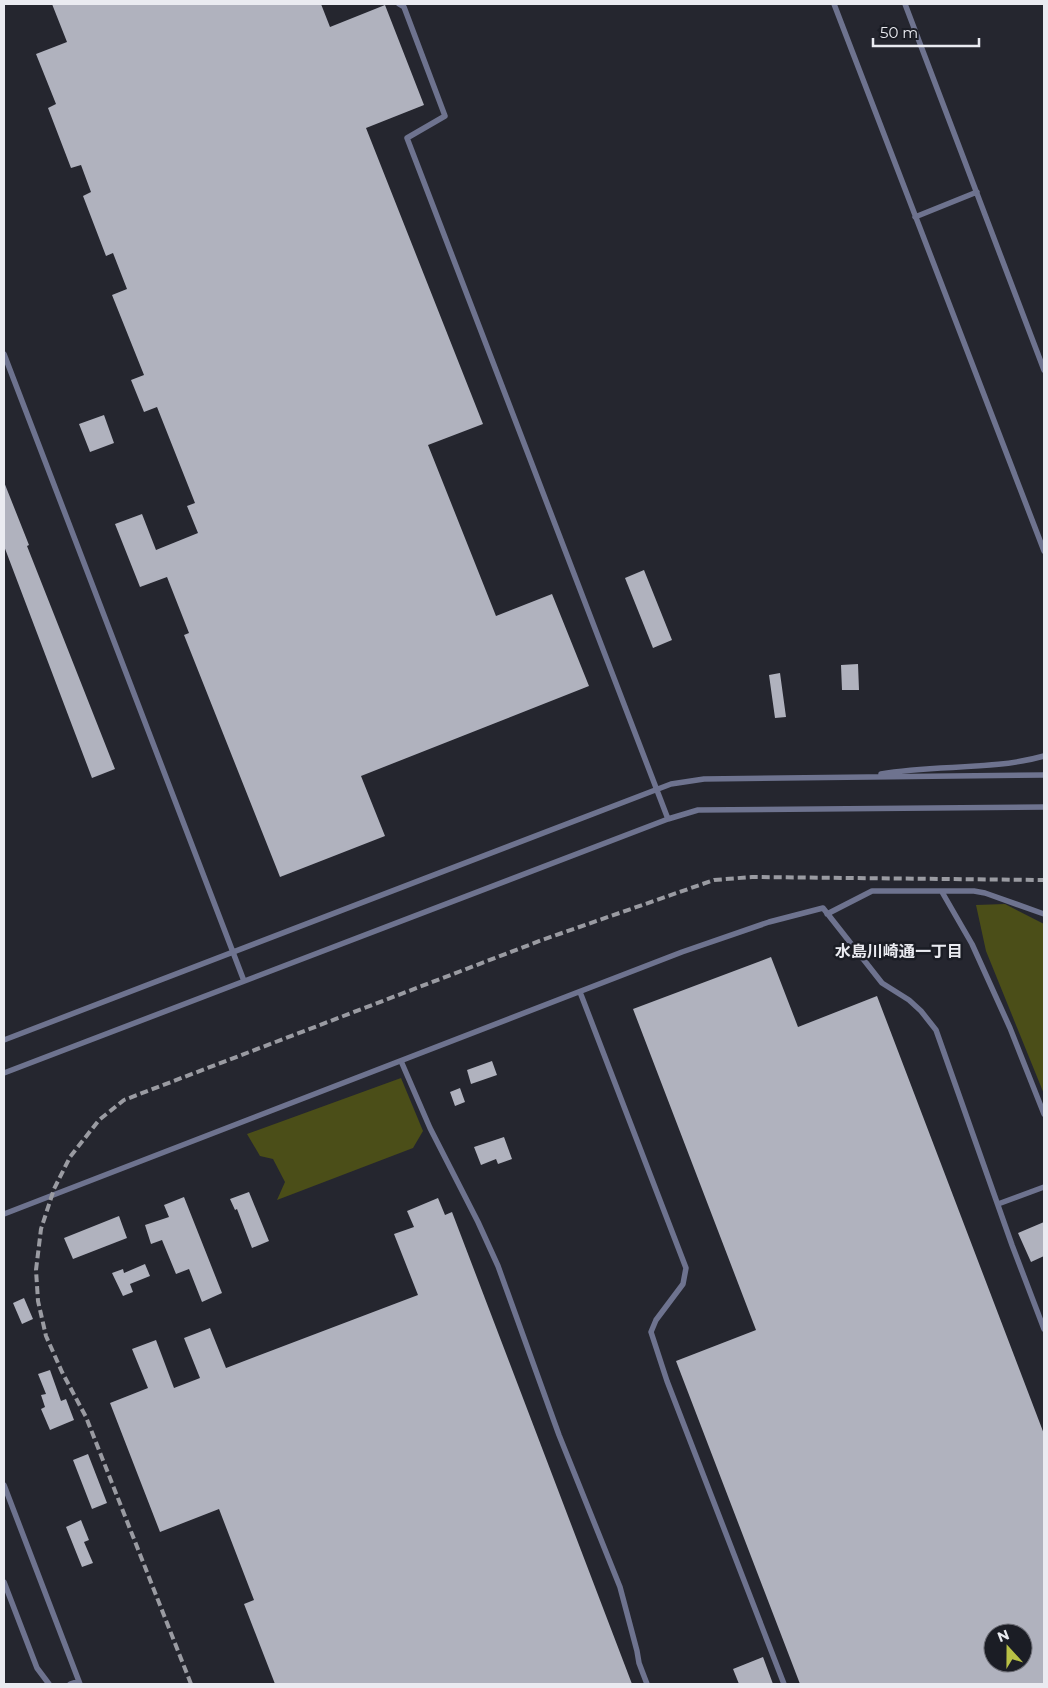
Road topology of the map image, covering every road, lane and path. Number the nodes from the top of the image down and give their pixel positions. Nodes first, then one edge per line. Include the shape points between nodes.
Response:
1 (399, 4) edge
2 (834, 4) edge
3 (905, 4) edge
4 (977, 192) junction
5 (915, 217) junction
6 (4, 354) edge
7 (1044, 370) edge
8 (1044, 551) edge
9 (1044, 756) edge
10 (1044, 775) edge
11 (864, 777) junction
12 (656, 789) junction
13 (1044, 807) edge
14 (668, 819) junction
15 (942, 892) junction
16 (827, 914) junction
17 (1044, 914) edge
18 (233, 952) junction
19 (244, 981) junction
20 (580, 992) junction
21 (4, 1040) edge
22 (401, 1061) junction
23 (4, 1073) edge
24 (1044, 1114) edge
25 (1044, 1187) edge
26 (998, 1204) junction
27 (4, 1214) edge
28 (1044, 1329) edge
29 (4, 1485) edge
30 (4, 1582) edge
31 (79, 1683) edge
32 (49, 1684) edge
33 (70, 1684) edge
34 (647, 1684) edge
35 (784, 1684) edge

1 - 12 lane via 404,7 445,116 407,138
2 - 5 lane
3 - 4 lane
4 - 5 lane
4 - 7 lane
5 - 8 lane
6 - 18 lane
9 - 11 lane via 1011,764 906,769
10 - 11 lane
11 - 12 lane via 704,779
12 - 14 lane
12 - 18 lane
13 - 14 lane via 698,810
14 - 19 lane
15 - 16 lane via 872,892
15 - 17 lane via 985,893
15 - 24 lane via 972,944
16 - 20 lane via 822,908 769,922
16 - 26 lane via 882,983 909,1000 936,1030
18 - 19 lane
18 - 21 lane
19 - 23 lane
20 - 22 lane
20 - 35 lane via 686,1268 683,1284 651,1332
22 - 27 lane
22 - 34 lane via 498,1266 559,1435 620,1587
25 - 26 lane
26 - 28 lane
29 - 31 lane
30 - 32 lane via 37,1668
31 - 33 lane

